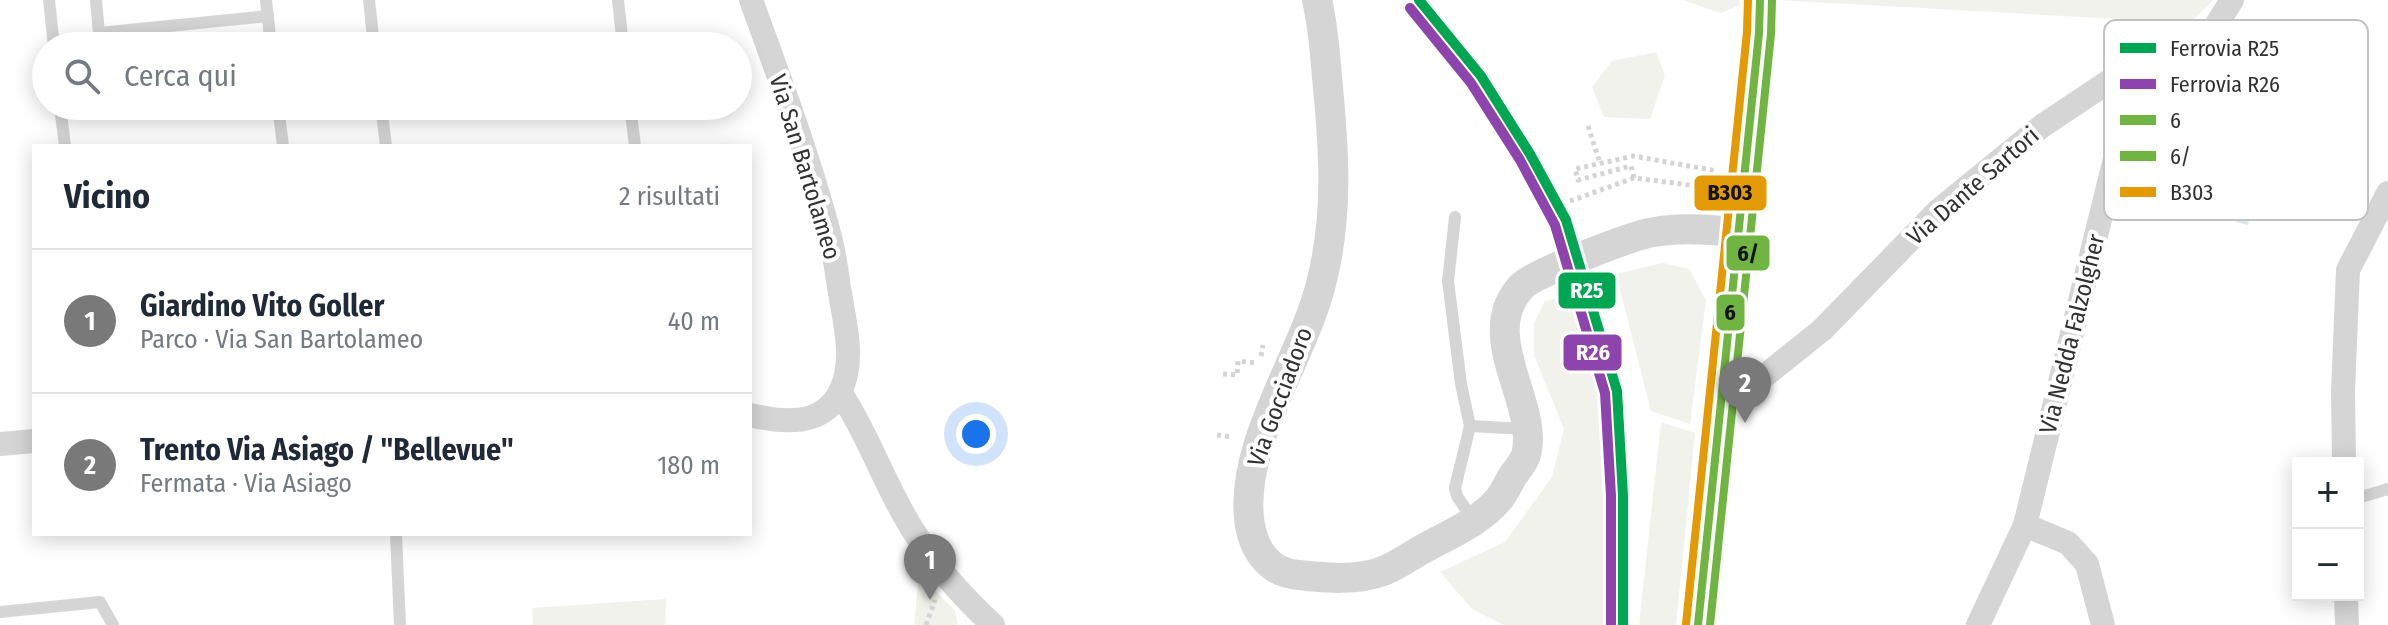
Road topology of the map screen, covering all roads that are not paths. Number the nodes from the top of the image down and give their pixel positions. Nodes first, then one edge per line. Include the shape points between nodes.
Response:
1 (49, 0) edge
2 (96, 0) edge
3 (266, 0) edge
4 (369, 0) edge
5 (618, 0) edge
6 (751, 0) edge
7 (1317, 0) edge
8 (1760, 0) edge
9 (2232, 0) edge
10 (268, 16) junction
11 (2219, 20) edge
12 (52, 32) edge
13 (99, 32) edge
14 (109, 32) edge
15 (270, 32) edge
16 (372, 32) edge
17 (621, 32) edge
18 (2104, 85) edge
19 (62, 120) edge
20 (280, 120) edge
21 (383, 120) edge
22 (632, 120) edge
23 (65, 144) edge
24 (283, 144) edge
25 (386, 144) edge
26 (635, 144) edge
27 (2388, 193) edge
28 (2104, 203) edge
29 (1455, 217) dead end
30 (1738, 232) junction
31 (1723, 379) junction
32 (840, 392) junction
33 (752, 415) edge
34 (1470, 426) junction
35 (1526, 429) junction
36 (32, 441) edge
37 (0, 444) edge
38 (2344, 457) edge
39 (2388, 489) edge
40 (2364, 496) edge
41 (1473, 521) junction
42 (2025, 525) junction
43 (396, 536) edge
44 (2346, 601) edge
45 (0, 612) edge
46 (113, 625) edge
47 (400, 625) edge
48 (993, 625) edge
49 (1698, 625) edge
50 (1978, 625) edge
51 (2103, 625) edge
52 (2347, 625) edge

1 - 12 lane
2 - 13 lane
3 - 10 lane
4 - 16 lane
5 - 17 lane
6 - 32 street, Via San Bartolameo via 830,235 847,341 848,364
7 - 41 street, Via Gocciadoro via 1333,132 1334,219 1321,286 1261,438 1250,483 1251,538 1268,563 1291,575 1352,577 1383,571
8 - 30 main road
9 - 11 street, Via Dante Sartori
10 - 14 lane
10 - 15 lane
18 - 31 street, Via Dante Sartori via 2042,126 1939,210 1822,330 1762,378
19 - 23 lane
20 - 24 lane
21 - 25 lane
22 - 26 lane
27 - 38 street via 2348,270
28 - 42 street, Via Nedda Falzolgher
29 - 34 lane via 1448,281
30 - 31 main road
30 - 35 street, Via Gocciadoro via 1650,232 1552,268 1522,285 1505,330
31 - 49 main road
32 - 33 street via 806,420 784,423
32 - 48 street via 915,534 948,580
34 - 35 lane
34 - 41 lane via 1455,488
35 - 41 street, Via Gocciadoro via 1526,455 1499,500
36 - 37 street
39 - 40 lane
42 - 50 street, Via Nedda Falzolgher
42 - 51 street via 2068,543 2087,564
43 - 47 lane
44 - 52 street
45 - 46 lane via 100,602

